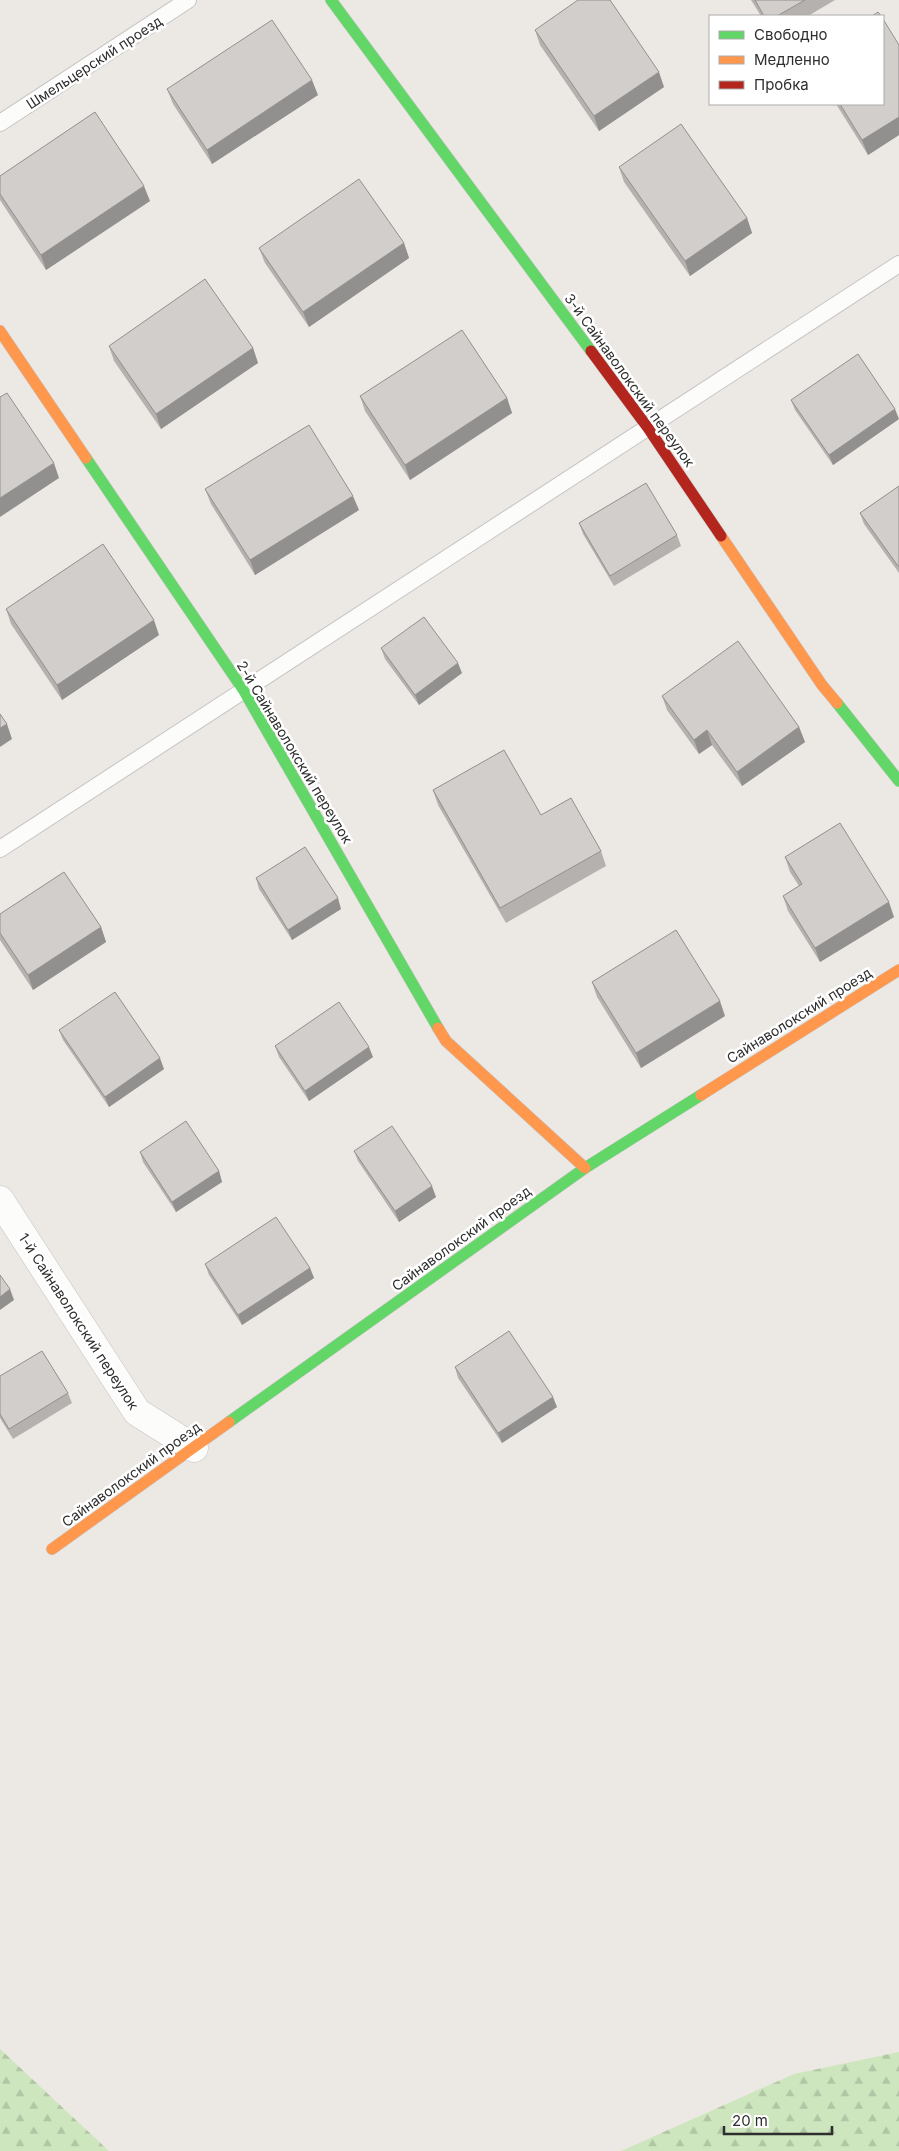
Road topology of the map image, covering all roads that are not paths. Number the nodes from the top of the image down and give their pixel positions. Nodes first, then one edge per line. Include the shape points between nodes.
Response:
1 (188, 0) edge
2 (331, 0) edge
3 (0, 123) edge
4 (899, 264) edge
5 (0, 331) edge
6 (648, 428) junction
7 (244, 691) junction
8 (899, 782) edge
9 (0, 849) edge
10 (899, 970) edge
11 (585, 1168) junction
12 (0, 1200) edge
13 (194, 1448) junction
14 (52, 1550) dead end

1 - 3 lane, Шмельцерский проезд
2 - 6 street, 3-й Сайнаволокский переулок
4 - 6 lane
5 - 7 street, 2-й Сайнаволокский переулок
6 - 7 lane
6 - 8 street, 3-й Сайнаволокский переулок via 822,685
7 - 9 lane
7 - 11 street, 2-й Сайнаволокский переулок via 446,1041
10 - 11 street, Сайнаволокский проезд
11 - 13 street, Сайнаволокский проезд
12 - 13 street, 1-й Сайнаволокский переулок via 137,1412
13 - 14 street, Сайнаволокский проезд

